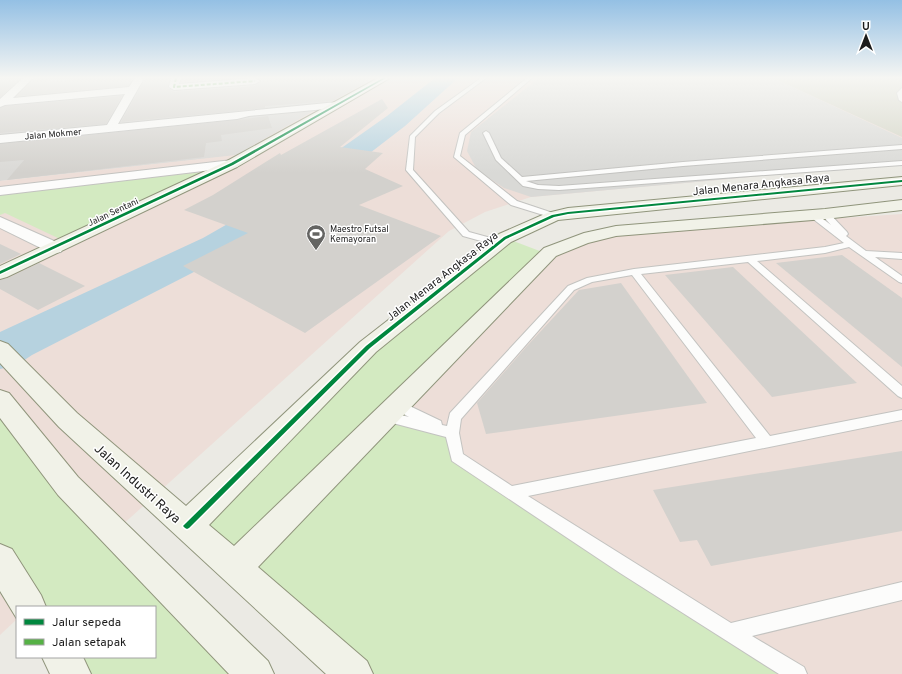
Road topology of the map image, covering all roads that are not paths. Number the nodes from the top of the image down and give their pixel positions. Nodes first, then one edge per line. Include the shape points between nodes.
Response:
1 (121, 109) edge
2 (244, 109) edge
3 (329, 109) edge
4 (441, 109) edge
5 (491, 109) edge
6 (110, 129) junction
7 (486, 133) dead end
8 (0, 139) edge
9 (902, 147) edge
10 (902, 163) edge
11 (232, 164) junction
12 (520, 179) junction
13 (902, 180) edge
14 (0, 191) edge
15 (902, 205) edge
16 (560, 215) junction
17 (819, 215) junction
18 (0, 222) edge
19 (518, 232) junction
20 (598, 234) junction
21 (499, 243) junction
22 (851, 244) junction
23 (55, 248) junction
24 (559, 248) junction
25 (863, 253) junction
26 (902, 256) edge
27 (749, 258) junction
28 (634, 272) junction
29 (0, 273) edge
30 (902, 280) edge
31 (9, 358) edge
32 (902, 393) edge
33 (0, 400) edge
34 (391, 411) junction
35 (902, 415) edge
36 (452, 433) junction
37 (766, 441) junction
38 (510, 493) junction
39 (187, 526) junction
40 (0, 560) edge
41 (235, 568) junction
42 (902, 591) edge
43 (29, 606) edge
44 (729, 633) junction
45 (62, 658) edge
46 (72, 674) edge
47 (255, 674) edge
48 (354, 674) edge
49 (797, 674) edge

1 - 6 street
2 - 6 street, Jalan Mokmer via 237,116
3 - 11 street, Jalan Sentani
4 - 21 lane via 412,137 409,170 466,234
5 - 16 lane via 462,134 457,157 514,203
6 - 8 street, Jalan Mokmer
7 - 12 lane via 498,159
9 - 12 lane
10 - 12 lane via 559,188 538,187 526,184
11 - 14 street, Jalan Sentani
11 - 23 street, Jalan Sentani
13 - 16 street, Jalan Menara Angkasa Raya
15 - 17 street
16 - 19 street, Jalan Menara Angkasa Raya
16 - 20 street
17 - 20 street
17 - 22 lane
17 - 22 lane via 839,227
18 - 23 street
19 - 21 street, Jalan Menara Angkasa Raya
19 - 24 street
20 - 24 street
21 - 39 street, Jalan Menara Angkasa Raya via 368,347
22 - 25 lane
22 - 27 lane via 825,250
23 - 29 street, Jalan Sentani
24 - 34 street via 550,252
25 - 26 lane
25 - 30 lane
27 - 28 lane
27 - 32 lane
28 - 36 lane via 590,280 571,288 454,417
28 - 37 lane
31 - 39 street, Jalan Industri Raya via 68,420
33 - 47 street via 68,486
34 - 36 lane
34 - 41 street
35 - 37 lane
36 - 38 lane via 457,457
37 - 38 lane
38 - 44 lane
39 - 41 street, Jalan Industri Raya
40 - 43 street
41 - 48 street, Jalan Industri Raya
42 - 44 lane
44 - 49 lane
45 - 46 street

